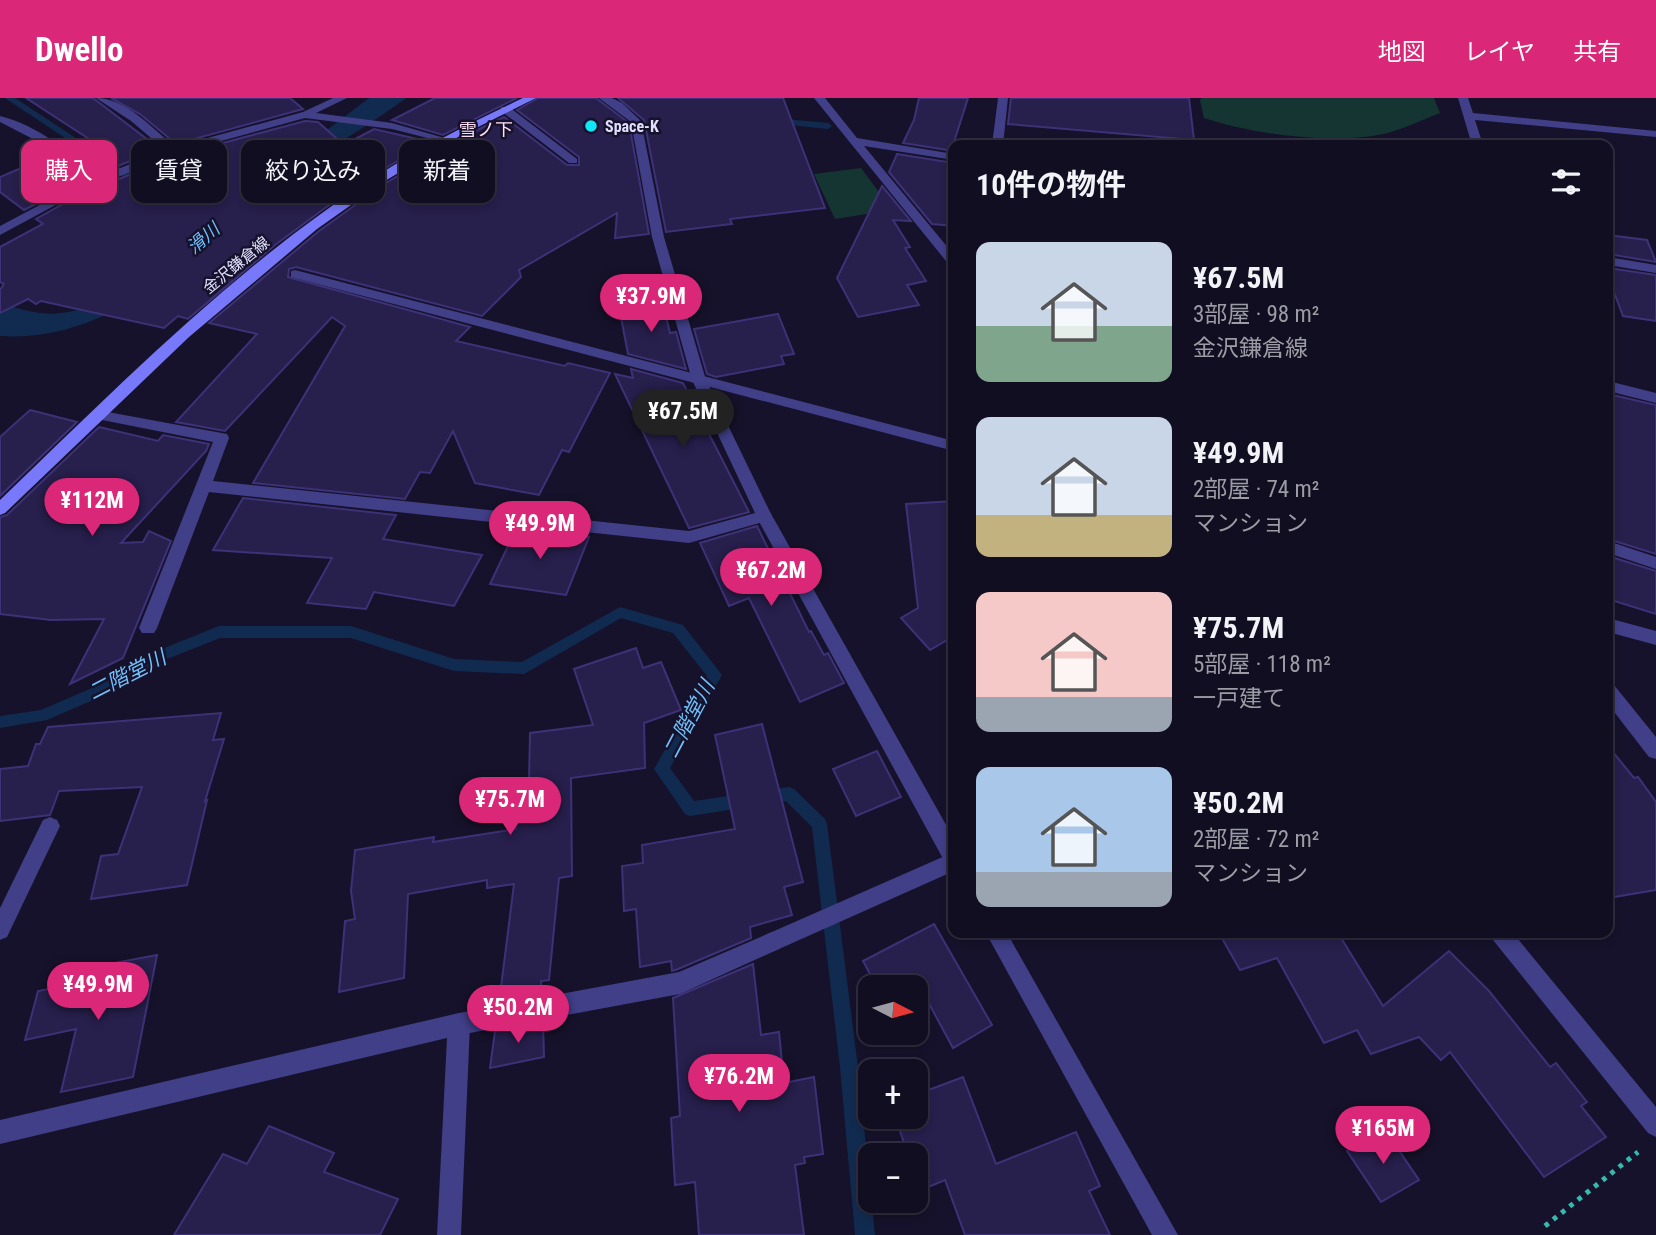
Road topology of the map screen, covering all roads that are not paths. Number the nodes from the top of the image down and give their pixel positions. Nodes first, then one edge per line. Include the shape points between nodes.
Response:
1 (101, 98) edge
2 (342, 98) edge
3 (531, 98) edge
4 (604, 98) edge
5 (819, 98) edge
6 (1003, 98) edge
7 (1463, 98) edge
8 (505, 109) junction
9 (305, 115) junction
10 (1470, 116) junction
11 (0, 119) edge
12 (1656, 134) edge
13 (443, 139) junction
14 (40, 140) edge
15 (160, 140) edge
16 (213, 140) edge
17 (999, 140) edge
18 (1476, 140) edge
19 (856, 141) junction
20 (948, 156) edge
21 (573, 161) dead end
22 (50, 203) edge
23 (0, 232) edge
24 (948, 256) edge
25 (1613, 262) edge
26 (1656, 269) edge
27 (295, 274) dead end
28 (699, 380) junction
29 (1613, 387) edge
30 (1656, 398) edge
31 (97, 415) junction
32 (948, 444) edge
33 (203, 486) junction
34 (0, 509) edge
35 (764, 516) junction
36 (1613, 549) edge
37 (1656, 563) edge
38 (1613, 626) edge
39 (148, 628) dead end
40 (1656, 638) edge
41 (1613, 696) edge
42 (1656, 751) edge
43 (50, 826) dead end
44 (948, 849) edge
45 (948, 863) edge
46 (0, 930) edge
47 (999, 938) edge
48 (1504, 938) edge
49 (459, 1024) junction
50 (1656, 1125) edge
51 (0, 1132) edge
52 (449, 1235) edge
53 (1166, 1235) edge

1 - 15 street
2 - 9 street
3 - 8 main road, 金沢鎌倉線
4 - 28 street via 636,121 658,237
5 - 19 street
6 - 17 street
7 - 10 street
8 - 13 main road, 金沢鎌倉線
8 - 21 street
9 - 13 street
9 - 16 street
10 - 12 street
10 - 18 street
11 - 14 street
13 - 31 main road, 金沢鎌倉線 via 383,175 262,264
19 - 20 street
19 - 24 street
22 - 23 street
25 - 26 street
27 - 28 street
28 - 32 street
28 - 35 street
29 - 30 street
31 - 33 street via 222,438
31 - 34 main road, 金沢鎌倉線
33 - 35 street via 689,537
33 - 39 street
35 - 44 street
36 - 37 street
38 - 40 street
41 - 42 street
43 - 46 street
45 - 49 street via 680,983
47 - 53 street
48 - 50 street
49 - 51 street
49 - 52 street

